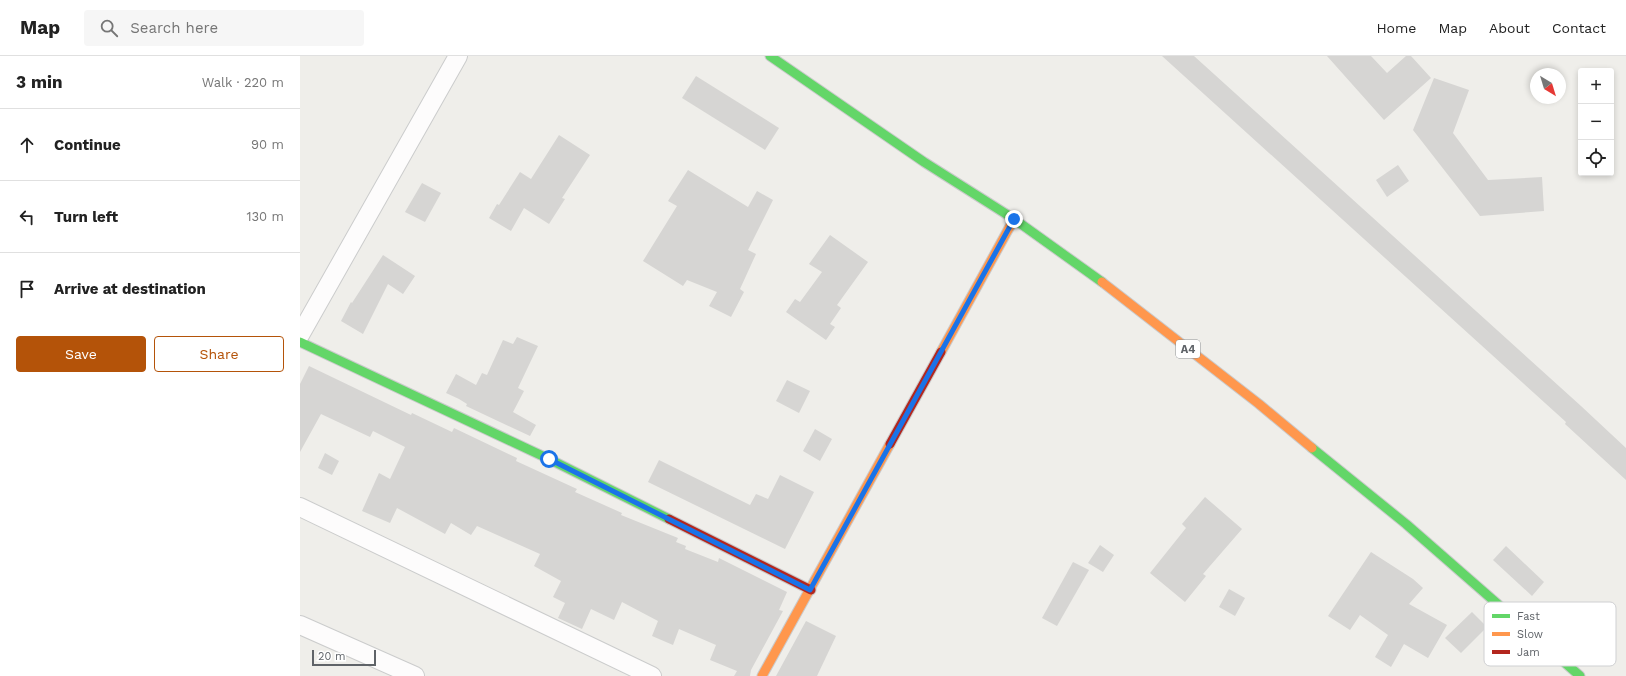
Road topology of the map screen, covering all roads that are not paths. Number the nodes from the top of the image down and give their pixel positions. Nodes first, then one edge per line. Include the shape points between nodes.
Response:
1 (458, 56) edge
2 (770, 56) edge
3 (1014, 219) junction
4 (300, 335) edge
5 (300, 342) edge
6 (300, 507) edge
7 (810, 590) junction
8 (1495, 602) edge
9 (300, 625) edge
10 (1569, 666) edge
11 (415, 676) edge
12 (652, 676) edge
13 (762, 676) edge
14 (1580, 676) edge

1 - 4 street
2 - 3 main road, A4 via 924,162
3 - 7 main road
3 - 8 main road, A4 via 1088,271 1259,404 1406,524
5 - 7 main road via 549,459
6 - 12 street
7 - 13 main road
9 - 11 street
10 - 14 main road, A4

